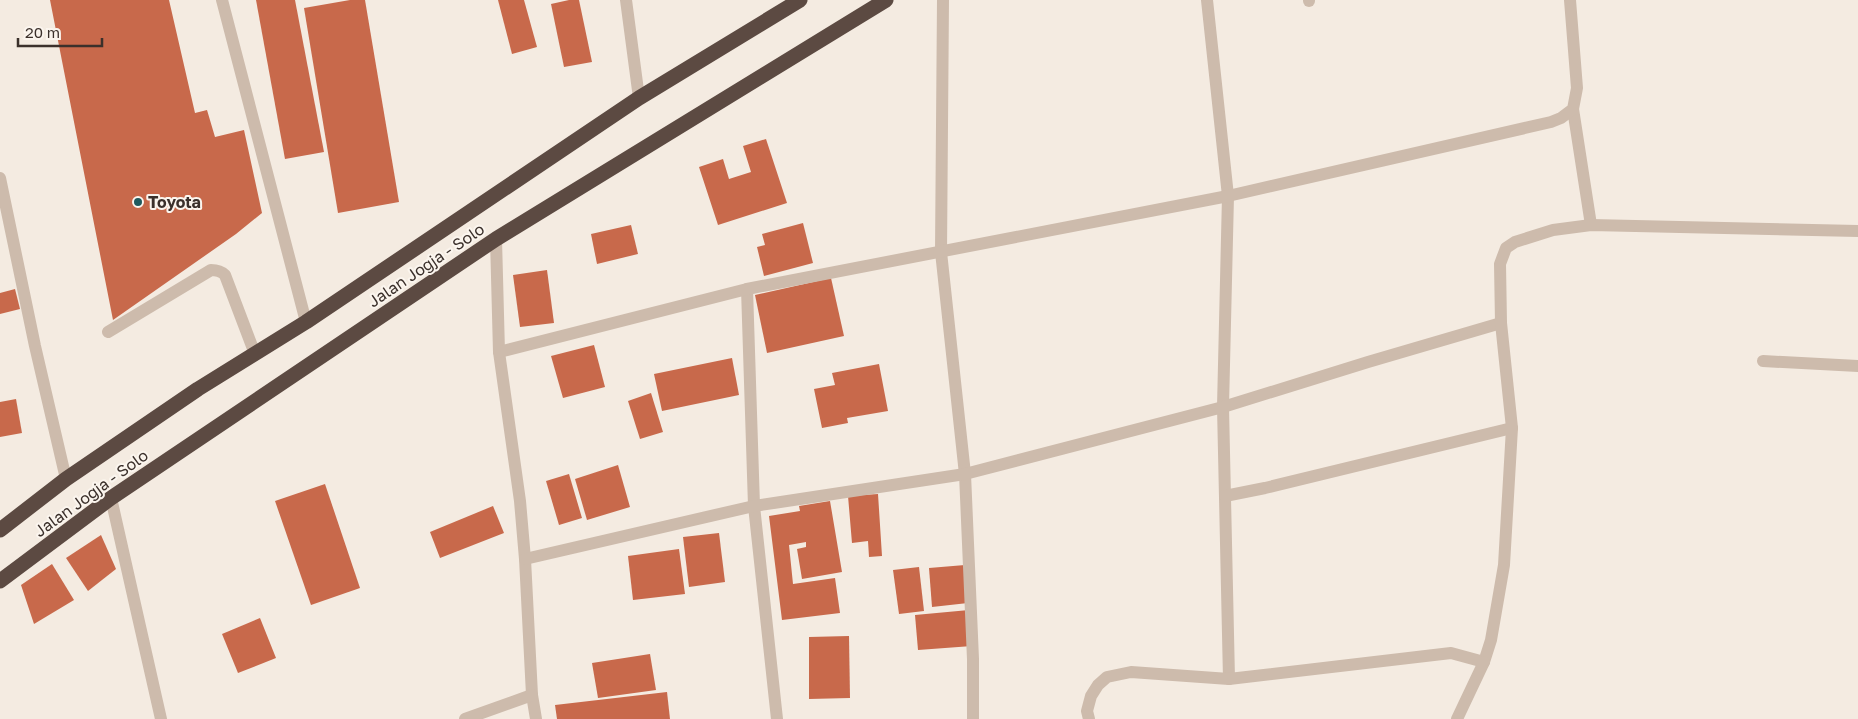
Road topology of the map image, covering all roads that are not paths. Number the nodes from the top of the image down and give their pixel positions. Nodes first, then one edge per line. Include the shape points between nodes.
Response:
1 (222, 0) edge
2 (626, 0) edge
3 (800, 0) edge
4 (886, 0) edge
5 (943, 0) edge
6 (1207, 0) edge
7 (1570, 0) edge
8 (640, 98) junction
9 (1573, 108) junction
10 (0, 178) edge
11 (1228, 196) junction
12 (1591, 225) junction
13 (1858, 231) edge
14 (496, 239) junction
15 (941, 252) junction
16 (747, 289) junction
17 (306, 322) junction
18 (1501, 323) junction
19 (108, 332) dead end
20 (499, 352) junction
21 (255, 354) junction
22 (1763, 361) dead end
23 (1858, 366) edge
24 (1223, 407) junction
25 (1512, 428) junction
26 (965, 474) junction
27 (66, 480) junction
28 (1225, 496) junction
29 (112, 498) junction
30 (754, 506) junction
31 (2, 526) edge
32 (525, 560) junction
33 (0, 581) edge
34 (1484, 662) junction
35 (1229, 678) junction
36 (532, 695) junction
37 (161, 719) edge
38 (464, 719) edge
39 (536, 719) edge
40 (777, 719) edge
41 (973, 719) edge
42 (1089, 719) edge
43 (1457, 719) edge

1 - 17 street
2 - 8 street
3 - 8 highway, Jalan Jogja - Solo
4 - 14 highway, Jalan Jogja - Solo
5 - 15 street
6 - 11 street
7 - 9 street via 1577,88
8 - 17 highway, Jalan Jogja - Solo
9 - 11 street via 1551,122
9 - 12 street
10 - 27 street
11 - 15 street
11 - 24 street
12 - 13 street
12 - 18 street via 1553,230 1506,248 1500,264
14 - 20 street
14 - 29 highway, Jalan Jogja - Solo
15 - 16 street
15 - 26 street
16 - 20 street
16 - 30 street
17 - 21 highway, Jalan Jogja - Solo
18 - 24 street
18 - 25 street
19 - 21 street via 216,270 225,275
20 - 32 street
21 - 27 highway, Jalan Jogja - Solo
22 - 23 street
24 - 26 street
24 - 28 street
25 - 28 street
25 - 34 street via 1504,565
26 - 30 street
26 - 41 street
27 - 31 highway, Jalan Jogja - Solo
28 - 35 street
29 - 33 highway, Jalan Jogja - Solo
29 - 37 street
30 - 32 street
30 - 40 street
32 - 36 street
34 - 35 street via 1451,654
34 - 43 street
35 - 42 street via 1131,672 1107,677 1091,696 1087,710
36 - 38 street
36 - 39 street

